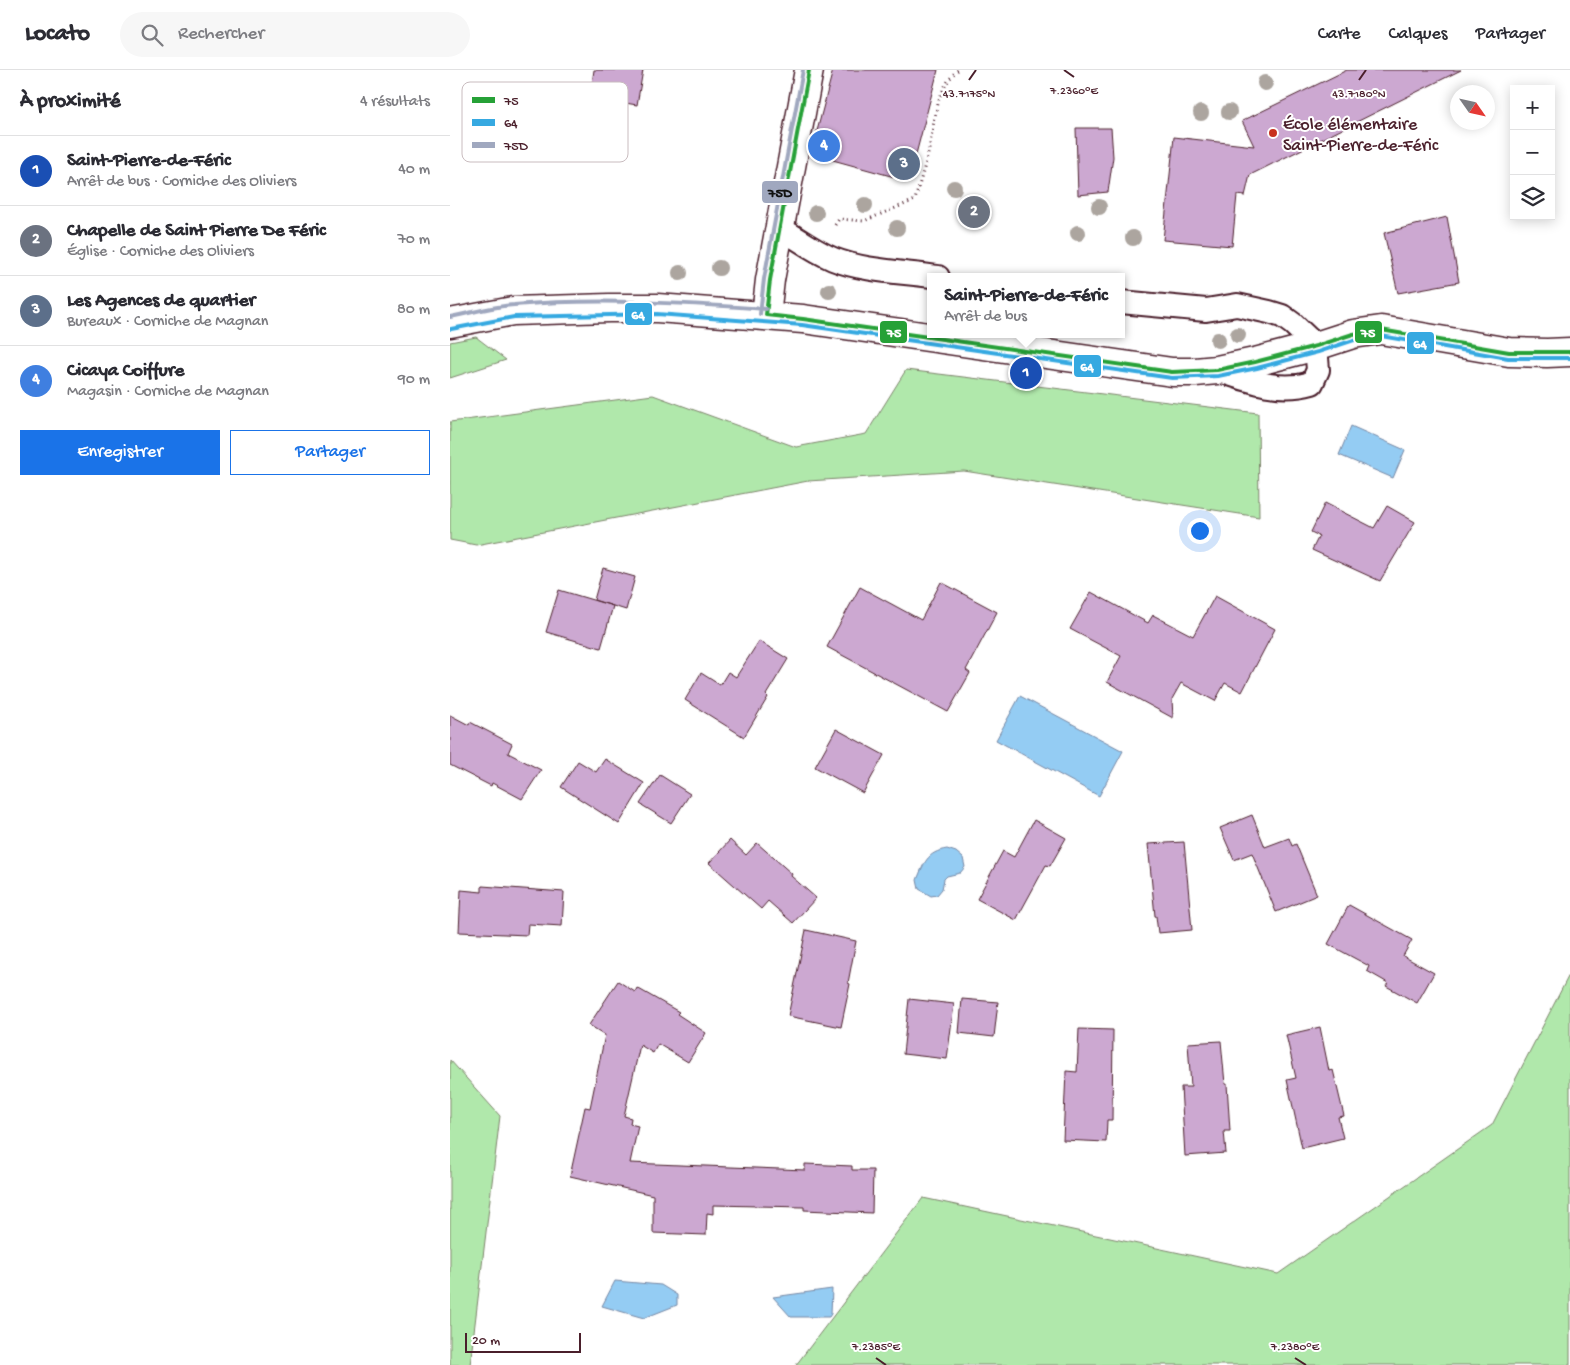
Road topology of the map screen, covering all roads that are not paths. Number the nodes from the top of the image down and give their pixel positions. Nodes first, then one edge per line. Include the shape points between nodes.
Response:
1 (809, 70) edge
2 (780, 228) junction
3 (927, 276) edge
4 (1125, 302) edge
5 (766, 315) junction
6 (450, 323) edge
7 (927, 337) edge
8 (935, 338) edge
9 (1316, 346) junction
10 (1570, 352) edge

1 - 2 street
2 - 3 lane via 831,258 850,265
2 - 5 street
4 - 9 lane via 1206,310 1237,305 1270,312 1293,324
5 - 6 street via 609,308 514,311
5 - 7 street
8 - 9 street via 1172,372 1217,370
9 - 10 street via 1353,334 1381,330 1508,352

